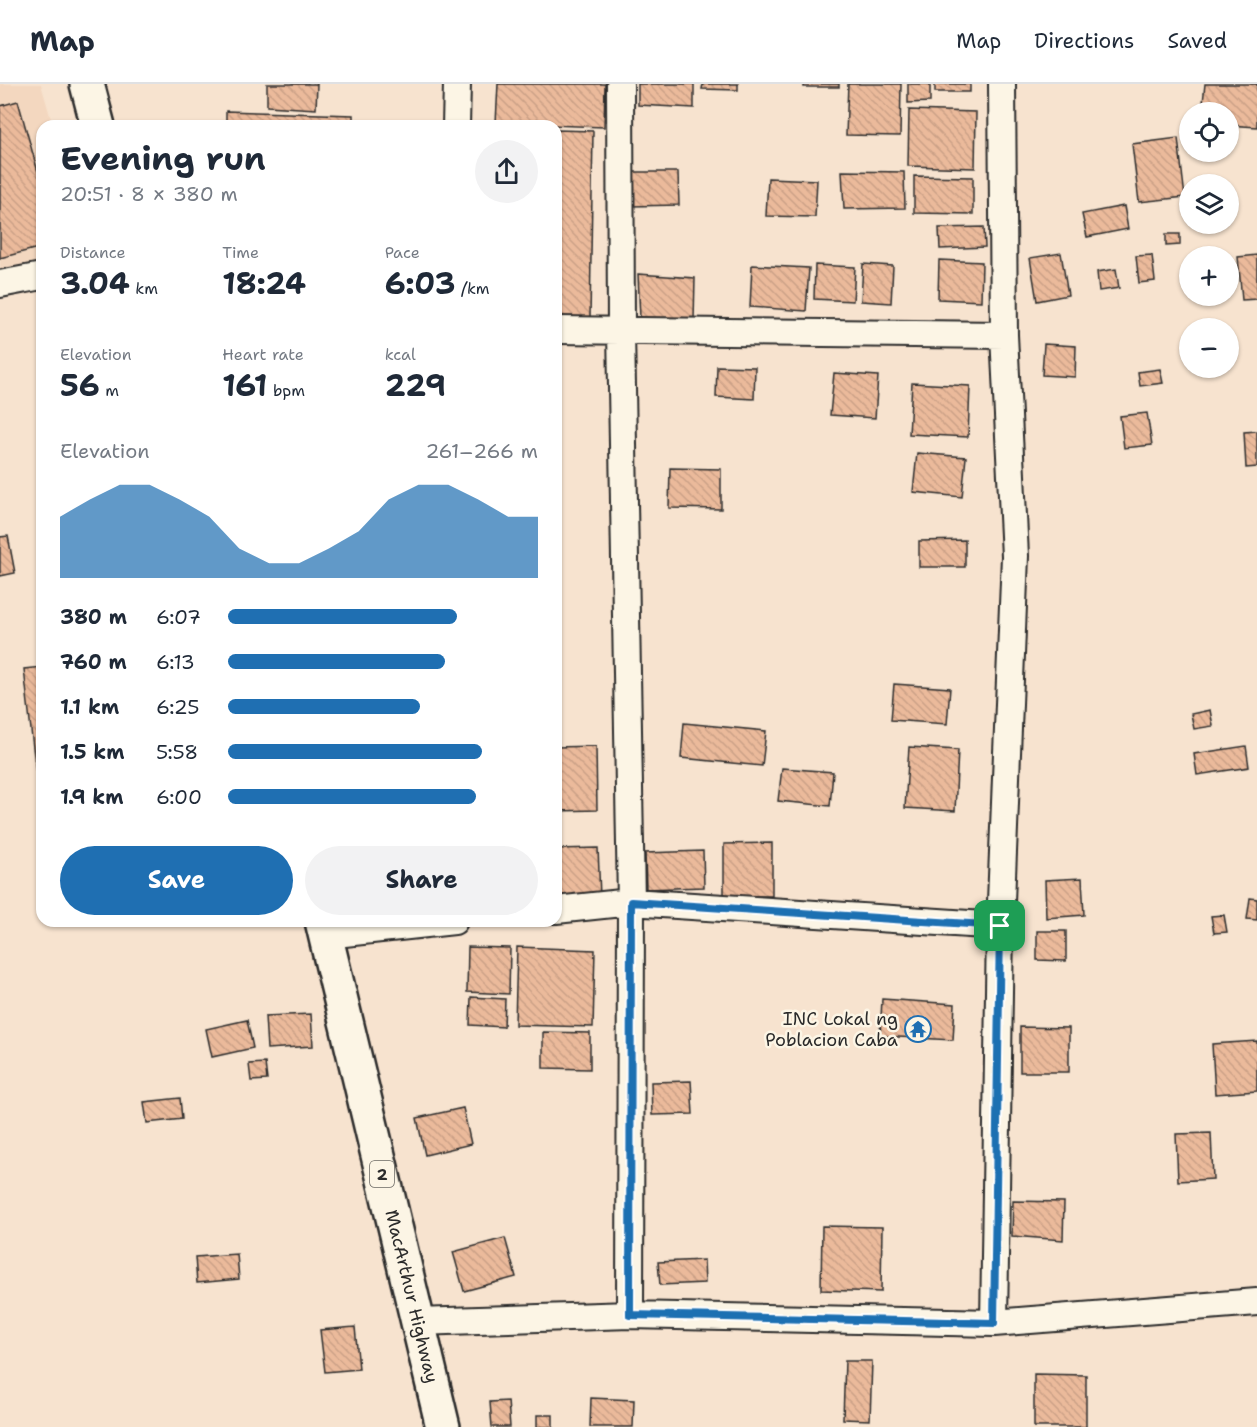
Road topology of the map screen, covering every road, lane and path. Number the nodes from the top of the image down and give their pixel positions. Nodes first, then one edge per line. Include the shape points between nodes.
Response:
1 (87, 84) edge
2 (458, 84) edge
3 (620, 84) edge
4 (1002, 84) edge
5 (96, 120) edge
6 (456, 120) edge
7 (36, 277) edge
8 (0, 284) edge
9 (562, 330) edge
10 (621, 330) junction
11 (1004, 336) junction
12 (631, 902) junction
13 (562, 909) edge
14 (1000, 926) junction
15 (343, 927) edge
16 (324, 928) edge
17 (1257, 1302) edge
18 (630, 1315) junction
19 (417, 1322) junction
20 (994, 1323) junction
21 (443, 1427) edge

1 - 5 highway
2 - 6 street
3 - 10 street
4 - 11 street
7 - 8 street
9 - 10 street
10 - 11 street
10 - 12 street
11 - 14 street via 1015,556
12 - 13 street
12 - 14 street
12 - 18 street
14 - 20 street
15 - 16 street
16 - 19 highway, MacArthur Highway / 2
17 - 20 street
18 - 19 street
18 - 20 street
19 - 21 highway, MacArthur Highway / 2

